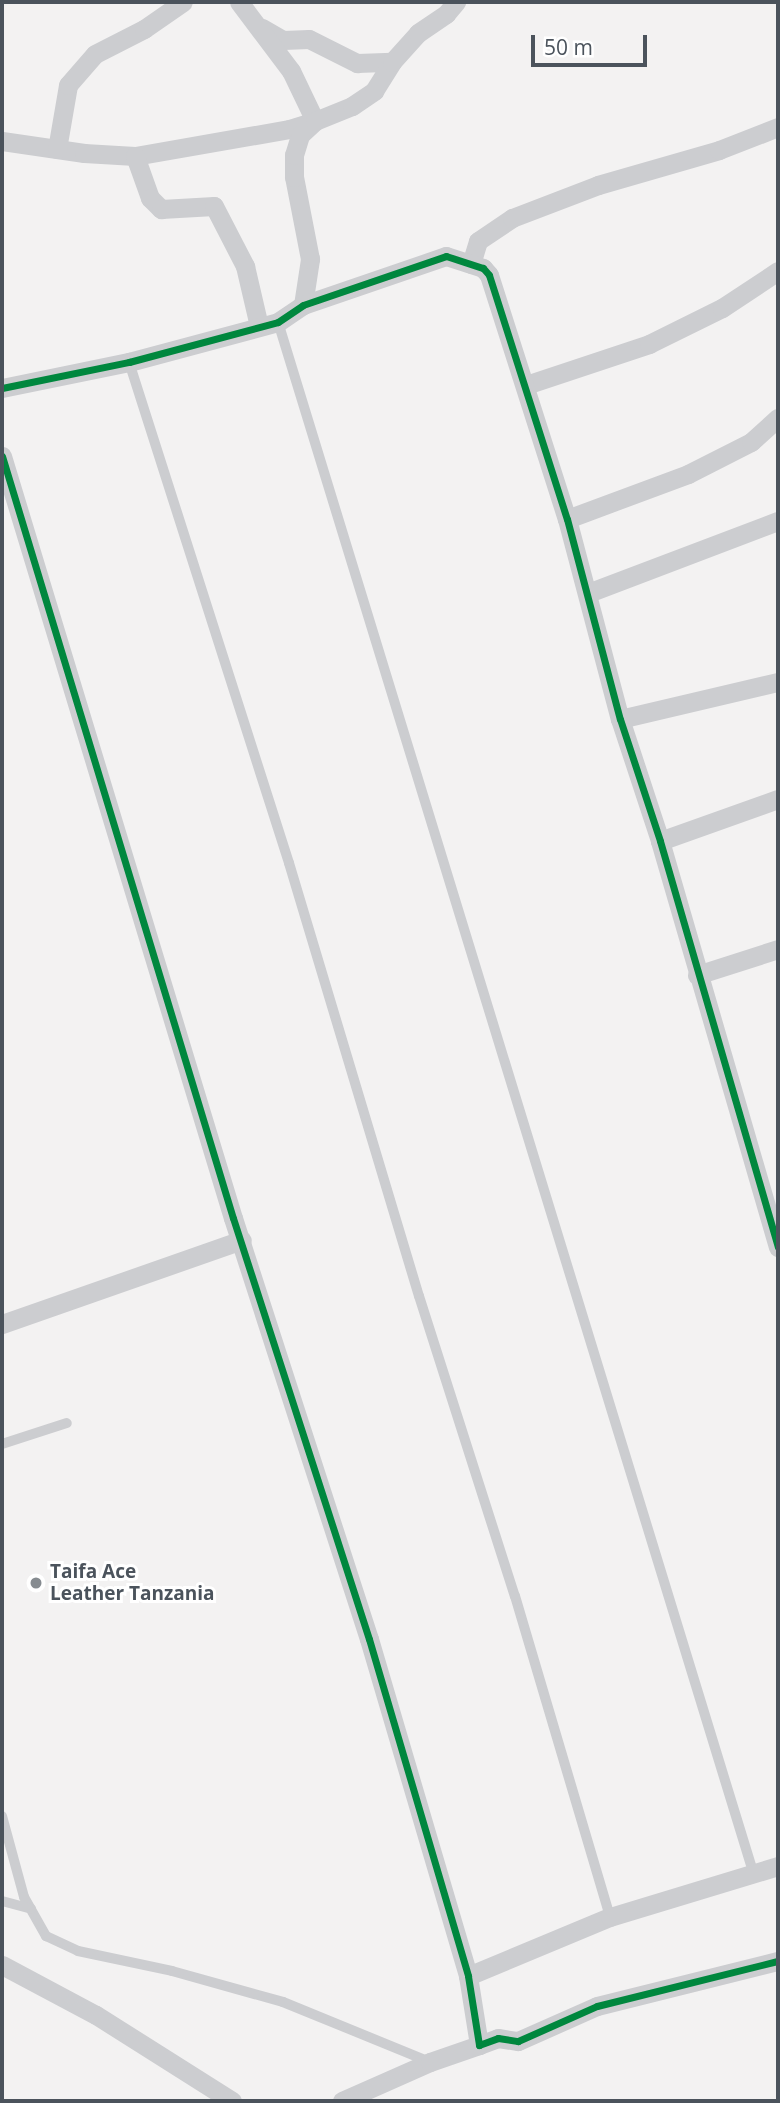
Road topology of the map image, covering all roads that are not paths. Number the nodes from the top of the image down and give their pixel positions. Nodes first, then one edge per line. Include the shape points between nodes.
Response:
1 (183, 2) edge
2 (239, 2) edge
3 (453, 3) edge
4 (261, 27) junction
5 (392, 62) junction
6 (315, 121) junction
7 (778, 127) edge
8 (2, 141) edge
9 (57, 149) junction
10 (135, 156) junction
11 (471, 264) junction
12 (778, 271) edge
13 (303, 306) junction
14 (269, 324) junction
15 (129, 362) junction
16 (526, 385) junction
17 (2, 388) edge
18 (778, 418) edge
19 (2, 456) edge
20 (567, 519) junction
21 (778, 521) edge
22 (588, 593) junction
23 (778, 682) edge
24 (620, 719) junction
25 (778, 799) edge
26 (660, 841) junction
27 (778, 949) edge
28 (697, 975) junction
29 (242, 1240) junction
30 (778, 1247) edge
31 (2, 1324) edge
32 (67, 1423) dead end
33 (2, 1444) edge
34 (2, 1816) edge
35 (778, 1866) edge
36 (753, 1871) junction
37 (2, 1901) edge
38 (31, 1909) junction
39 (610, 1917) junction
40 (778, 1961) edge
41 (2, 1965) edge
42 (468, 1976) junction
43 (479, 2045) junction
44 (430, 2062) junction
45 (232, 2101) edge
46 (342, 2101) edge

1 - 9 street via 95,54 68,85
2 - 4 street
3 - 5 street
4 - 5 street via 283,40 309,39 357,63
4 - 6 street via 291,71
5 - 6 street via 374,91
6 - 10 street
6 - 13 street via 300,135 294,155 297,204 310,259
7 - 11 street via 512,218 478,241
8 - 9 street
9 - 10 street
10 - 14 street via 150,198 161,209 214,206
11 - 13 street via 446,256
11 - 16 street via 489,275
12 - 16 street via 722,308 649,344
13 - 14 street
14 - 15 street
14 - 36 lane
15 - 17 street
15 - 39 lane via 289,863
16 - 20 street
18 - 20 street via 751,442 688,474
19 - 29 street
20 - 22 street
21 - 22 street
22 - 24 street
23 - 24 street
24 - 26 street
25 - 26 street
26 - 28 street
27 - 28 street
28 - 30 street
29 - 31 street
29 - 42 street via 369,1639
32 - 33 lane
34 - 38 lane
35 - 36 street
36 - 39 street
37 - 38 lane
38 - 44 lane via 46,1936 78,1951 283,2002
39 - 42 street
40 - 43 street via 597,2007 518,2040 498,2038
41 - 45 street via 96,2015
42 - 43 street
43 - 44 street
44 - 46 street

